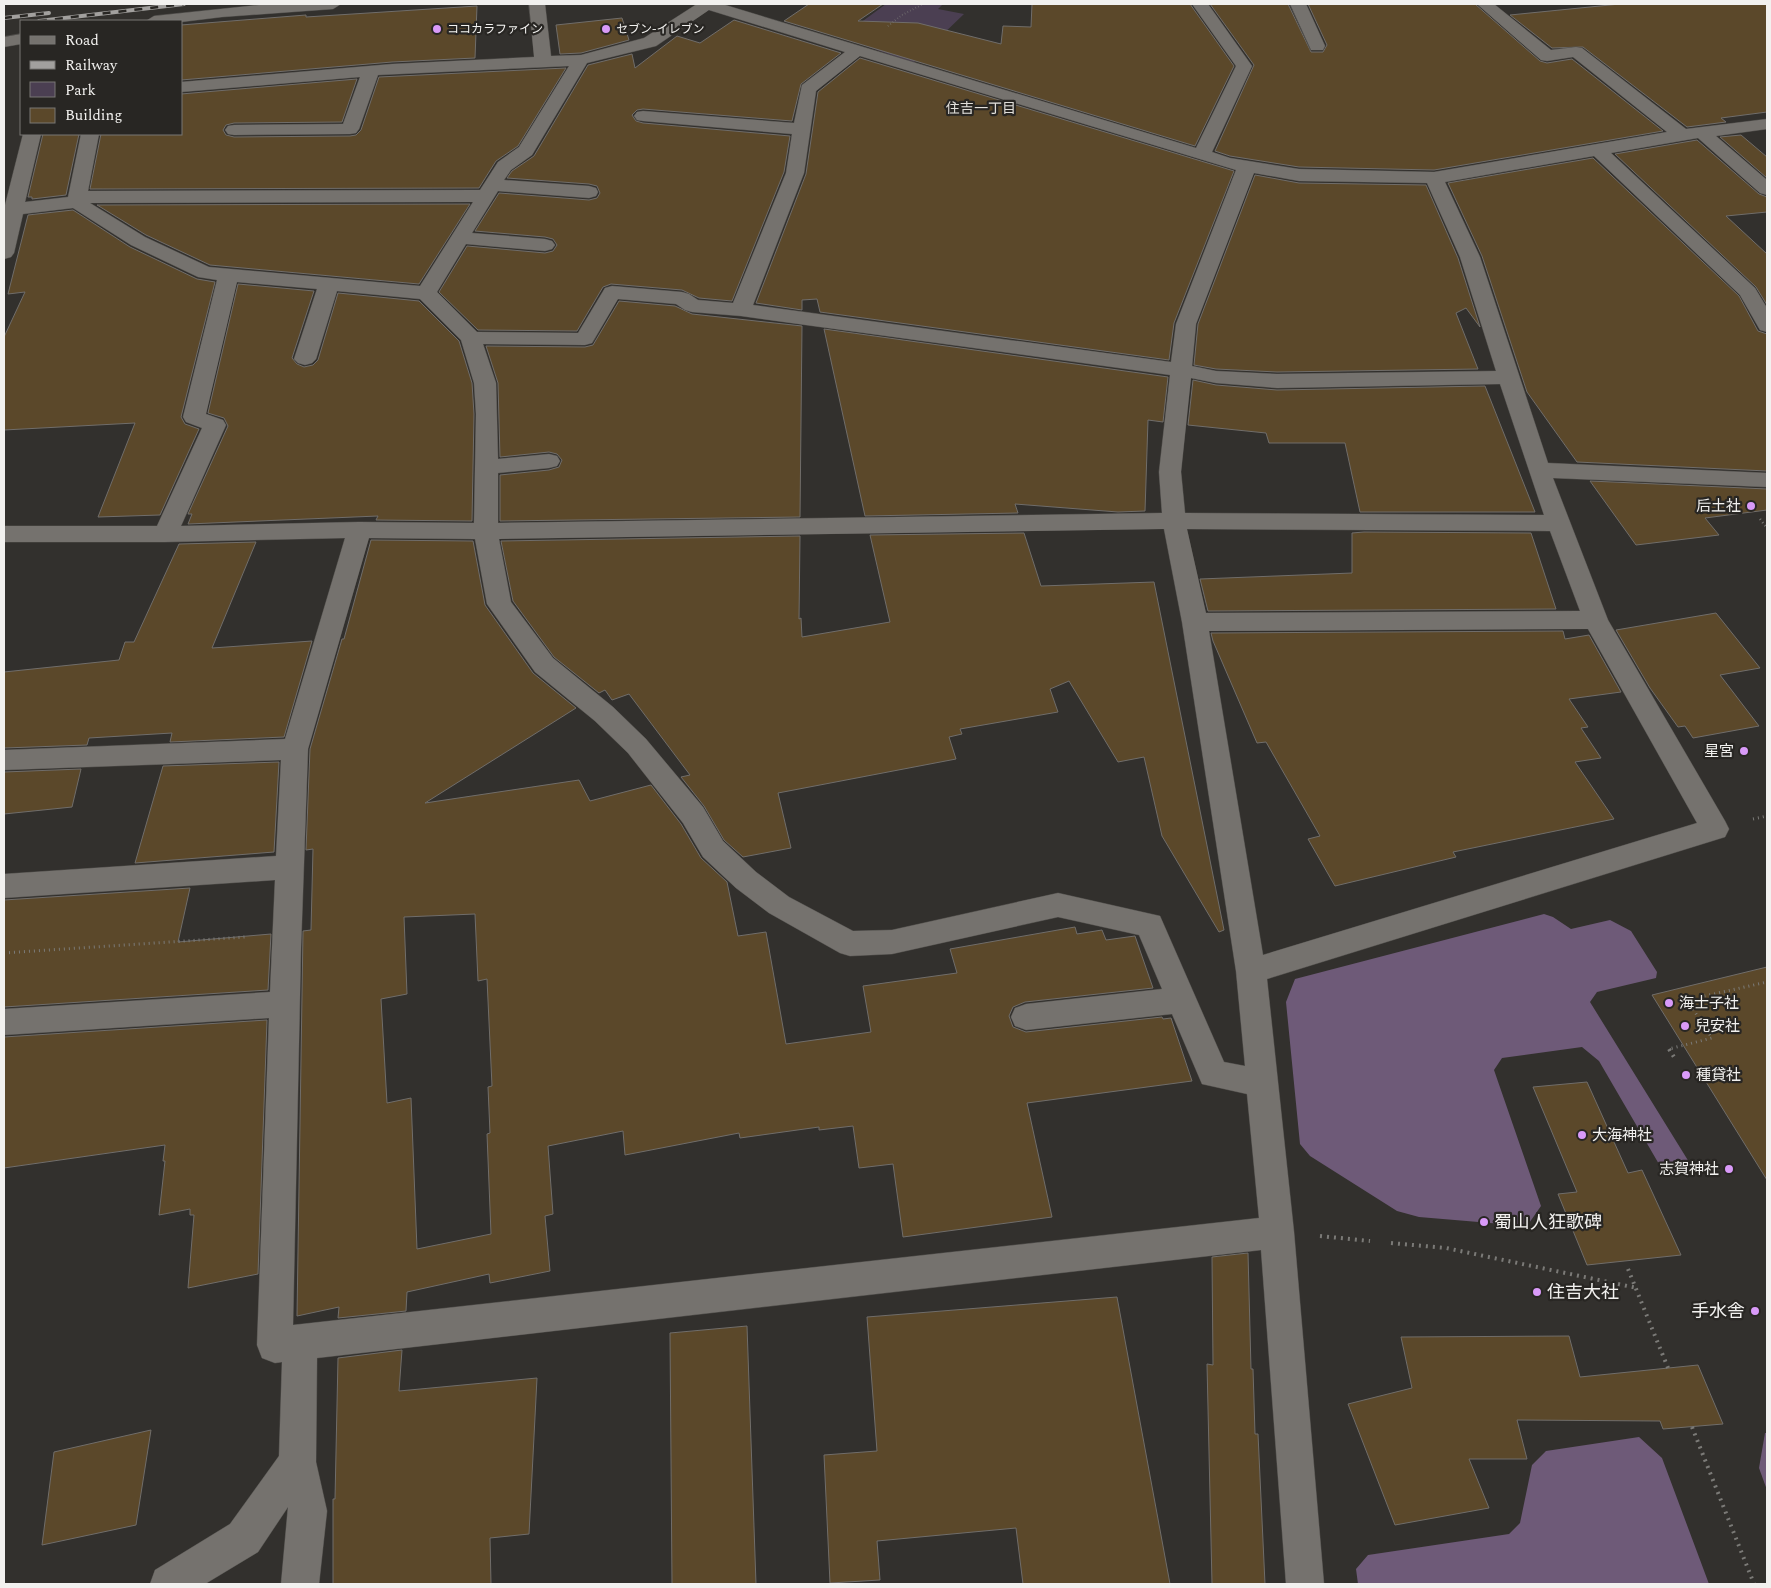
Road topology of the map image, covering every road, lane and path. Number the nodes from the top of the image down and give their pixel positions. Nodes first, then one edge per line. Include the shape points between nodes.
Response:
1 (202, 4) edge
2 (333, 4) edge
3 (537, 4) edge
4 (707, 4) edge
5 (1200, 4) edge
6 (1298, 4) edge
7 (1485, 4) edge
8 (222, 12) junction
9 (162, 20) edge
10 (20, 39) edge
11 (4, 42) edge
12 (1317, 46) dead end
13 (858, 50) junction
14 (581, 60) junction
15 (543, 61) junction
16 (371, 71) junction
17 (182, 87) edge
18 (643, 116) dead end
19 (1767, 124) edge
20 (802, 129) junction
21 (234, 130) dead end
22 (1692, 133) junction
23 (32, 135) edge
24 (90, 135) edge
25 (1598, 150) junction
26 (1202, 155) junction
27 (1247, 166) junction
28 (1434, 178) junction
29 (1767, 190) edge
30 (488, 191) junction
31 (589, 192) dead end
32 (76, 200) junction
33 (10, 206) edge
34 (459, 238) junction
35 (545, 244) dead end
36 (4, 253) edge
37 (228, 277) junction
38 (329, 284) junction
39 (426, 293) junction
40 (1759, 297) edge
41 (741, 310) junction
42 (1767, 326) edge
43 (471, 338) junction
44 (305, 359) dead end
45 (1181, 370) junction
46 (1509, 377) junction
47 (549, 461) dead end
48 (486, 467) junction
49 (1539, 470) junction
50 (1767, 480) edge
51 (1760, 519) dead end
52 (1174, 521) junction
53 (1557, 523) junction
54 (1767, 528) edge
55 (358, 530) junction
56 (486, 531) junction
57 (4, 534) edge
58 (165, 534) junction
59 (1596, 620) junction
60 (1195, 622) junction
61 (295, 748) junction
62 (4, 760) edge
63 (290, 867) junction
64 (4, 886) edge
65 (287, 934) junction
66 (4, 953) edge
67 (1250, 971) junction
68 (1767, 982) edge
69 (1182, 1000) junction
70 (284, 1004) junction
71 (1026, 1017) dead end
72 (4, 1022) edge
73 (1674, 1057) dead end
74 (1263, 1083) junction
75 (1277, 1232) junction
76 (1318, 1236) dead end
77 (1370, 1241) dead end
78 (1391, 1243) dead end
79 (1628, 1269) dead end
80 (1637, 1288) junction
81 (300, 1341) junction
82 (1668, 1368) dead end
83 (1692, 1427) dead end
84 (297, 1462) junction
85 (169, 1584) edge
86 (300, 1584) edge
87 (1305, 1584) edge
88 (1754, 1584) edge

1 - 8 street
2 - 8 street
3 - 15 street
4 - 13 street
4 - 14 street via 650,42
5 - 26 street via 1244,66
6 - 12 street
7 - 22 street via 1547,56 1576,52
8 - 9 street
10 - 11 street
13 - 20 street via 808,89
13 - 26 street
14 - 15 street
14 - 30 street via 526,151 504,166
15 - 16 street
16 - 17 street
16 - 21 street via 350,129
18 - 20 street
19 - 22 street
20 - 41 street via 795,173
22 - 25 street
22 - 29 street
23 - 33 street
24 - 32 street
25 - 28 street
25 - 40 street
26 - 27 street
27 - 28 street via 1299,175
27 - 45 street via 1186,324
28 - 46 street via 1470,257
30 - 31 street
30 - 32 street
30 - 34 street
32 - 33 street
32 - 37 street via 138,241 205,273
33 - 36 street
34 - 35 street
34 - 39 street
37 - 38 street
37 - 58 street via 194,417 215,425
38 - 39 street
38 - 44 street
39 - 43 street
40 - 42 street
41 - 43 street via 692,306 682,298 612,292 585,339
41 - 45 street
43 - 48 street via 485,384
45 - 46 street via 1216,377 1277,381
45 - 52 street via 1170,472
46 - 49 street
47 - 48 street
48 - 56 street
49 - 50 street
49 - 53 street
51 - 54 path
52 - 53 street
52 - 56 street
52 - 60 street
53 - 59 street
55 - 56 street
55 - 58 street
55 - 61 street
56 - 69 street via 499,604 544,665 637,746 693,815 713,849 779,905 850,944 892,942 1058,905 1150,925
57 - 58 street
59 - 60 street
59 - 67 street via 1715,829
60 - 67 street
61 - 62 street
61 - 63 street
63 - 64 street
63 - 65 street
65 - 66 path
65 - 70 street
67 - 74 street
68 - 73 path via 1687,1000 1712,1038 1669,1049
69 - 71 street
69 - 74 street via 1213,1074
70 - 72 street
70 - 81 street via 275,1345
74 - 75 street
75 - 81 street
75 - 87 street
76 - 77 path
78 - 80 path via 1446,1248
79 - 80 path
80 - 82 path
81 - 84 street
83 - 88 path
84 - 85 street via 244,1538
84 - 86 street via 308,1511

